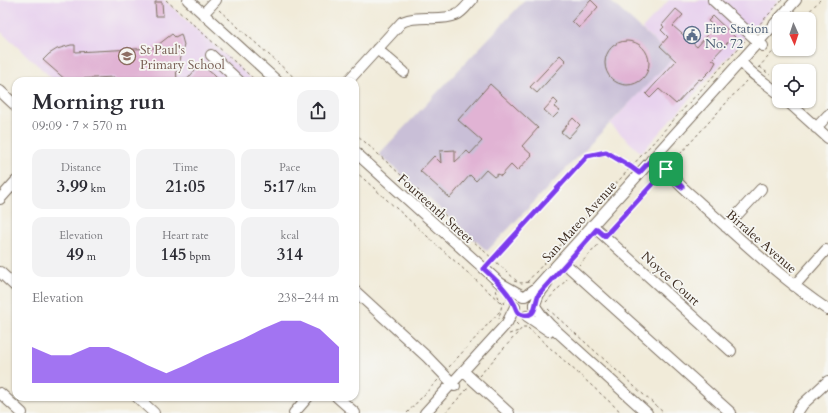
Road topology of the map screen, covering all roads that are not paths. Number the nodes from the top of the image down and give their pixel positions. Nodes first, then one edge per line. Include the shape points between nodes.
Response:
1 (188, 0) edge
2 (472, 0) edge
3 (713, 0) edge
4 (796, 0) edge
5 (804, 0) edge
6 (216, 3) edge
7 (785, 12) edge
8 (793, 12) edge
9 (203, 14) junction
10 (772, 29) edge
11 (772, 34) edge
12 (761, 44) junction
13 (378, 48) junction
14 (211, 55) dead end
15 (745, 63) junction
16 (404, 72) dead end
17 (236, 77) edge
18 (273, 77) edge
19 (352, 77) edge
20 (772, 88) edge
21 (0, 91) edge
22 (12, 102) edge
23 (794, 108) edge
24 (828, 115) edge
25 (816, 128) junction
26 (828, 138) edge
27 (359, 156) edge
28 (654, 163) junction
29 (12, 186) edge
30 (761, 189) dead end
31 (0, 199) edge
32 (594, 227) junction
33 (726, 227) junction
34 (826, 250) dead end
35 (563, 262) junction
36 (0, 272) edge
37 (12, 283) edge
38 (500, 283) junction
39 (794, 286) junction
40 (359, 295) edge
41 (524, 296) junction
42 (538, 305) junction
43 (515, 306) junction
44 (828, 310) edge
45 (526, 316) junction
46 (731, 351) dead end
47 (465, 372) junction
48 (828, 381) edge
49 (456, 383) junction
50 (0, 393) edge
51 (141, 401) edge
52 (304, 401) edge
53 (342, 401) edge
54 (726, 411) edge
55 (22, 413) edge
56 (154, 413) edge
57 (294, 413) edge
58 (355, 413) edge
59 (425, 413) edge
60 (431, 413) edge
61 (509, 413) edge
62 (639, 413) edge
63 (647, 413) edge
64 (797, 413) edge

1 - 9 street
2 - 13 street via 456,15 402,22
3 - 12 street
4 - 7 street, San Mateo Avenue
5 - 8 street
6 - 9 street
9 - 18 street
10 - 12 street, San Mateo Avenue
11 - 12 street, San Mateo Avenue
12 - 15 street, San Mateo Avenue
13 - 16 street
13 - 19 street
14 - 17 street
15 - 20 street
15 - 28 street, San Mateo Avenue
21 - 22 street
23 - 25 street
24 - 25 street
25 - 26 street
27 - 38 street, Fourteenth Street
28 - 32 street, San Mateo Avenue
28 - 32 street, San Mateo Avenue via 639,173
28 - 33 street, Birralee Avenue
29 - 31 street
30 - 33 street
32 - 35 street, San Mateo Avenue
32 - 46 street, Noyce Court
33 - 39 street, Birralee Avenue
34 - 39 street
35 - 41 street, San Mateo Avenue
35 - 42 street, San Mateo Avenue via 539,294
35 - 54 street
36 - 37 street
38 - 41 street, Fourteenth Street
38 - 43 street, Fourteenth Street
39 - 44 street, Birralee Avenue
40 - 49 street
41 - 42 street via 533,299
41 - 43 street
42 - 45 street
42 - 63 street via 542,316 550,325
43 - 45 street via 520,314
43 - 47 street via 507,323
45 - 47 street via 510,326
45 - 62 street via 546,329
47 - 49 street
47 - 61 street
48 - 64 street via 802,404
49 - 59 street
49 - 60 street
50 - 55 street
51 - 56 street
52 - 57 street
53 - 58 street

